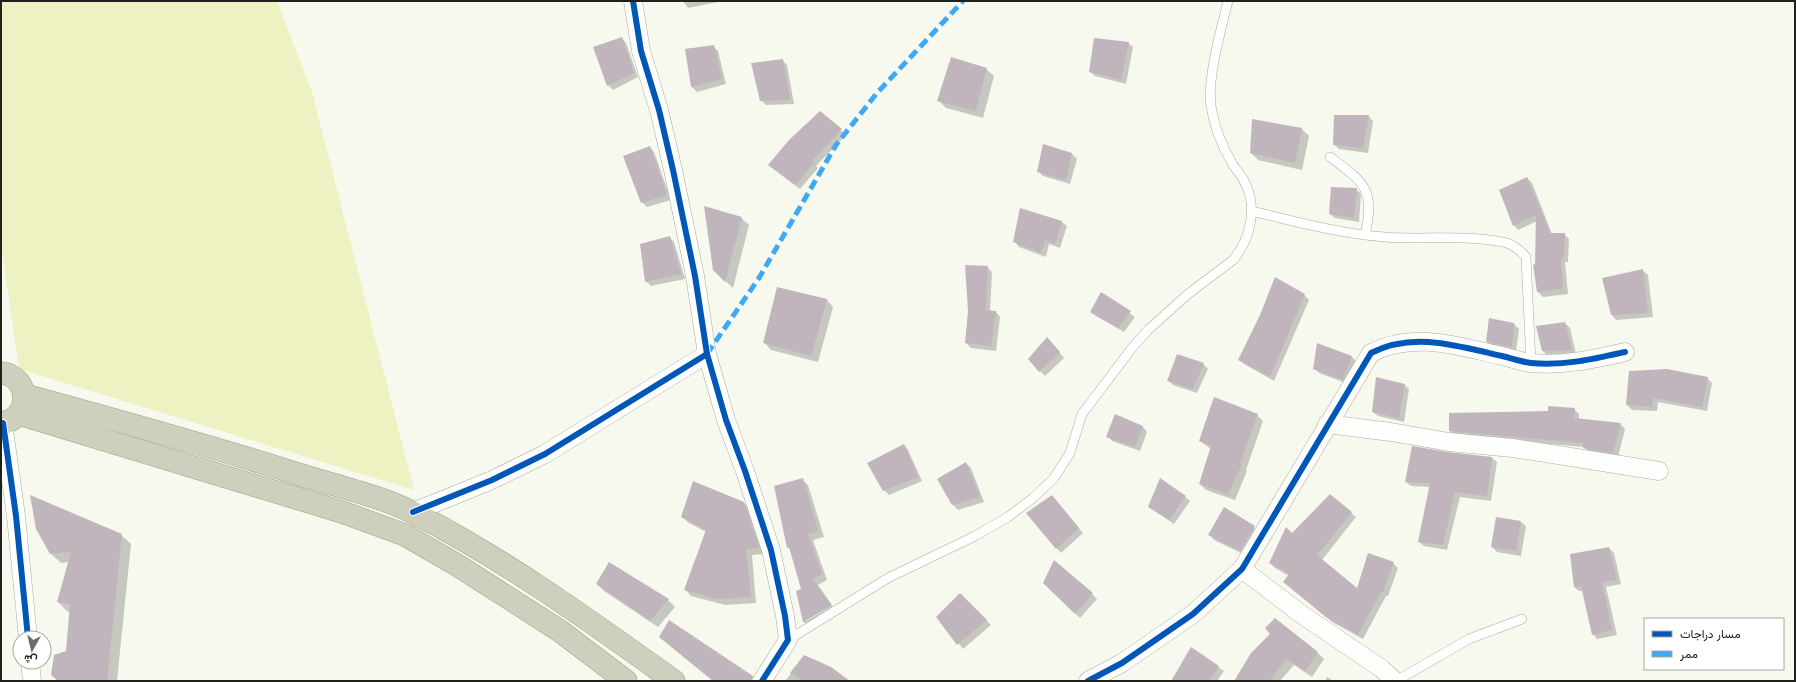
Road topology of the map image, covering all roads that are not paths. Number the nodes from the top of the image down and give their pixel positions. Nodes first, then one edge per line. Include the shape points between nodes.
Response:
1 (633, 1) edge
2 (1228, 1) edge
3 (1330, 157) dead end
4 (1251, 210) junction
5 (1365, 234) junction
6 (1625, 352) dead end
7 (707, 354) junction
8 (1530, 363) junction
9 (1, 373) edge
10 (12, 414) edge
11 (1327, 424) junction
12 (1659, 471) dead end
13 (413, 512) junction
14 (1242, 569) junction
15 (1522, 619) dead end
16 (27, 630) edge
17 (788, 640) junction
18 (31, 670) edge
19 (32, 681) edge
20 (626, 681) edge
21 (674, 681) edge
22 (762, 681) edge
23 (1088, 681) edge
24 (1396, 681) edge

1 - 7 street via 641,51 659,110 695,276
2 - 4 lane via 1212,80 1211,105 1225,150 1251,196
3 - 5 lane via 1366,187 1370,212
4 - 5 lane via 1339,231
4 - 17 lane via 1250,229 1240,252 1167,312 1132,348 1082,414 1070,453 1054,478 1033,498 1008,517 888,578
5 - 8 lane via 1484,240 1506,243 1518,248 1526,257
6 - 8 street via 1581,362
7 - 13 street via 545,454 492,480
7 - 17 street via 726,420 771,550
8 - 11 street via 1455,345 1411,340 1395,343 1371,354
9 - 10 highway via 15,378 22,386
10 - 13 highway via 207,445 377,498
10 - 16 street via 16,516
10 - 20 highway via 342,512 405,535 560,631
11 - 12 street via 1449,442 1513,448
11 - 14 street
13 - 21 highway via 498,561
14 - 23 street via 1193,614 1122,663
14 - 24 street
15 - 24 lane via 1468,638
17 - 22 street
18 - 19 street

